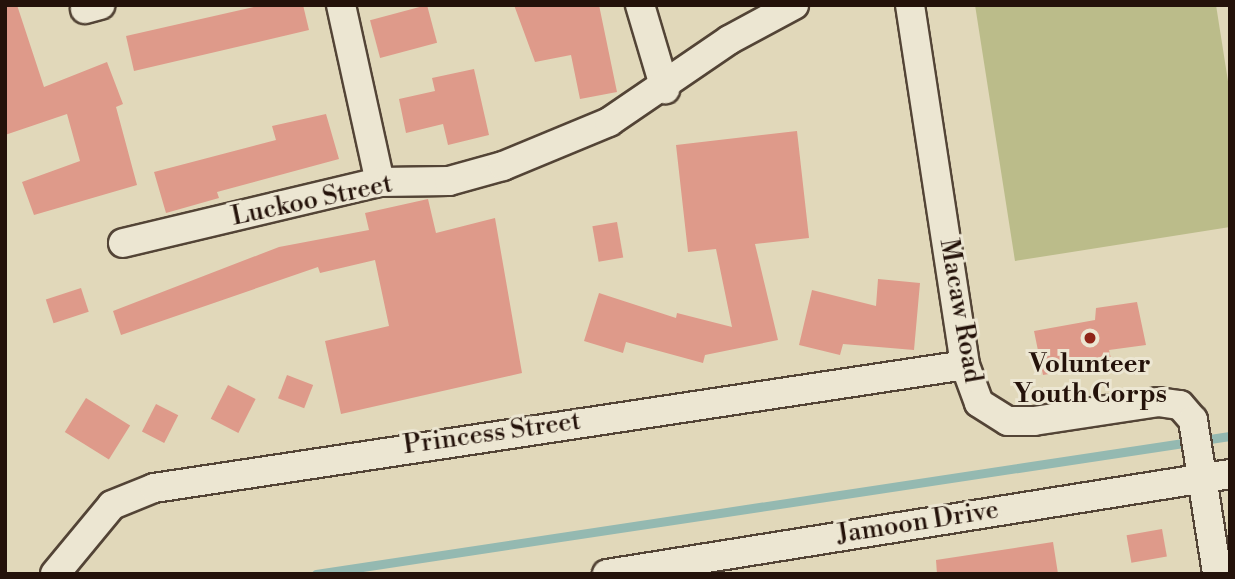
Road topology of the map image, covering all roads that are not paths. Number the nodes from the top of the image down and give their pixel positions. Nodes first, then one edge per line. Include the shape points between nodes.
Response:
1 (341, 5) edge
2 (640, 5) edge
3 (794, 5) edge
4 (909, 5) edge
5 (666, 89) junction
6 (380, 182) junction
7 (123, 243) dead end
8 (965, 365) junction
9 (1210, 469) edge
10 (616, 573) edge
11 (55, 574) edge
12 (1217, 574) edge

1 - 6 street
2 - 5 street
3 - 5 street, Luckoo Street via 730,40
4 - 8 street, Macaw Road
5 - 6 street, Luckoo Street via 609,122 503,166 449,181
6 - 7 street, Luckoo Street
8 - 9 street, Macaw Road via 979,402 1008,421 1158,402 1180,405 1193,420
8 - 11 street, Princess Street via 154,488 112,505
9 - 10 street, Jamoon Drive
9 - 12 street, Macaw Road

